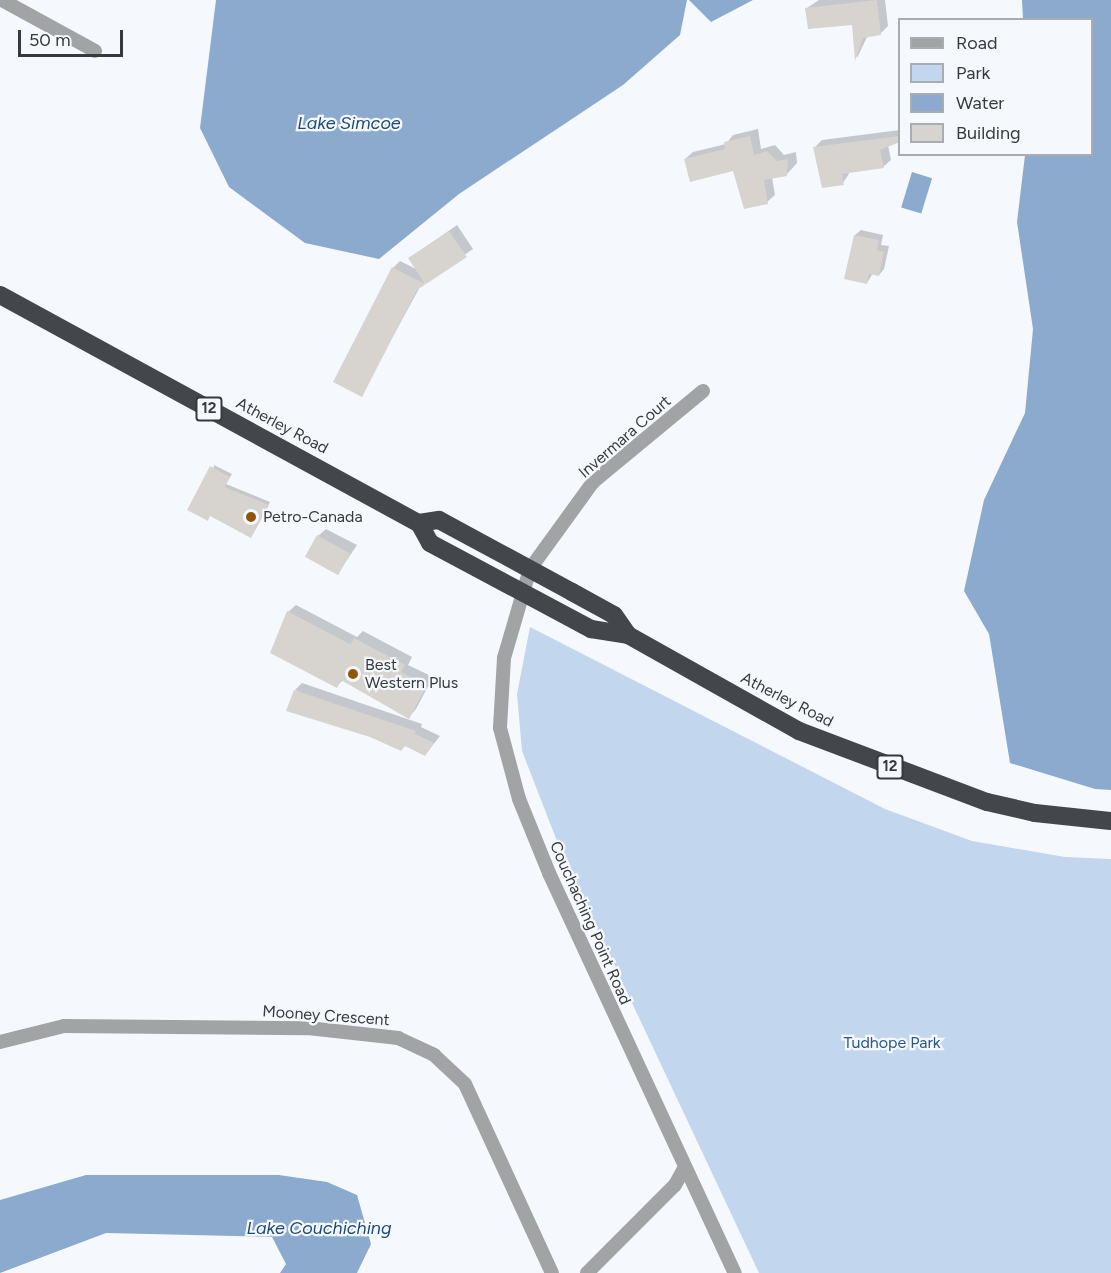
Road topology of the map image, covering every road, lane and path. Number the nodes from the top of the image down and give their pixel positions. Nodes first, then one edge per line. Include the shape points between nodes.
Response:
1 (2, 0) edge
2 (95, 51) dead end
3 (0, 295) edge
4 (703, 391) dead end
5 (419, 523) junction
6 (530, 569) junction
7 (522, 591) junction
8 (628, 635) junction
9 (1111, 821) edge
10 (0, 1042) edge
11 (684, 1169) junction
12 (552, 1273) edge
13 (586, 1273) edge
14 (735, 1273) edge

1 - 2 street
3 - 5 highway, Atherley Road / 12
4 - 6 street, Invermara Court via 593,482
5 - 6 highway, Atherley Road / 12 via 439,520
5 - 7 highway, Atherley Road / 12 via 430,543
6 - 7 street, Couchaching Point Road
6 - 8 highway, Atherley Road / 12 via 614,615
7 - 8 highway, Atherley Road / 12 via 591,629
7 - 11 street, Couchaching Point Road via 504,658 500,728 504,749 549,873
8 - 9 highway, Atherley Road / 12 via 799,731 947,790 1035,813
10 - 12 street, Mooney Crescent via 64,1026 308,1028 398,1038 434,1055 465,1084
11 - 13 street via 675,1185
11 - 14 street, Couchaching Point Road

